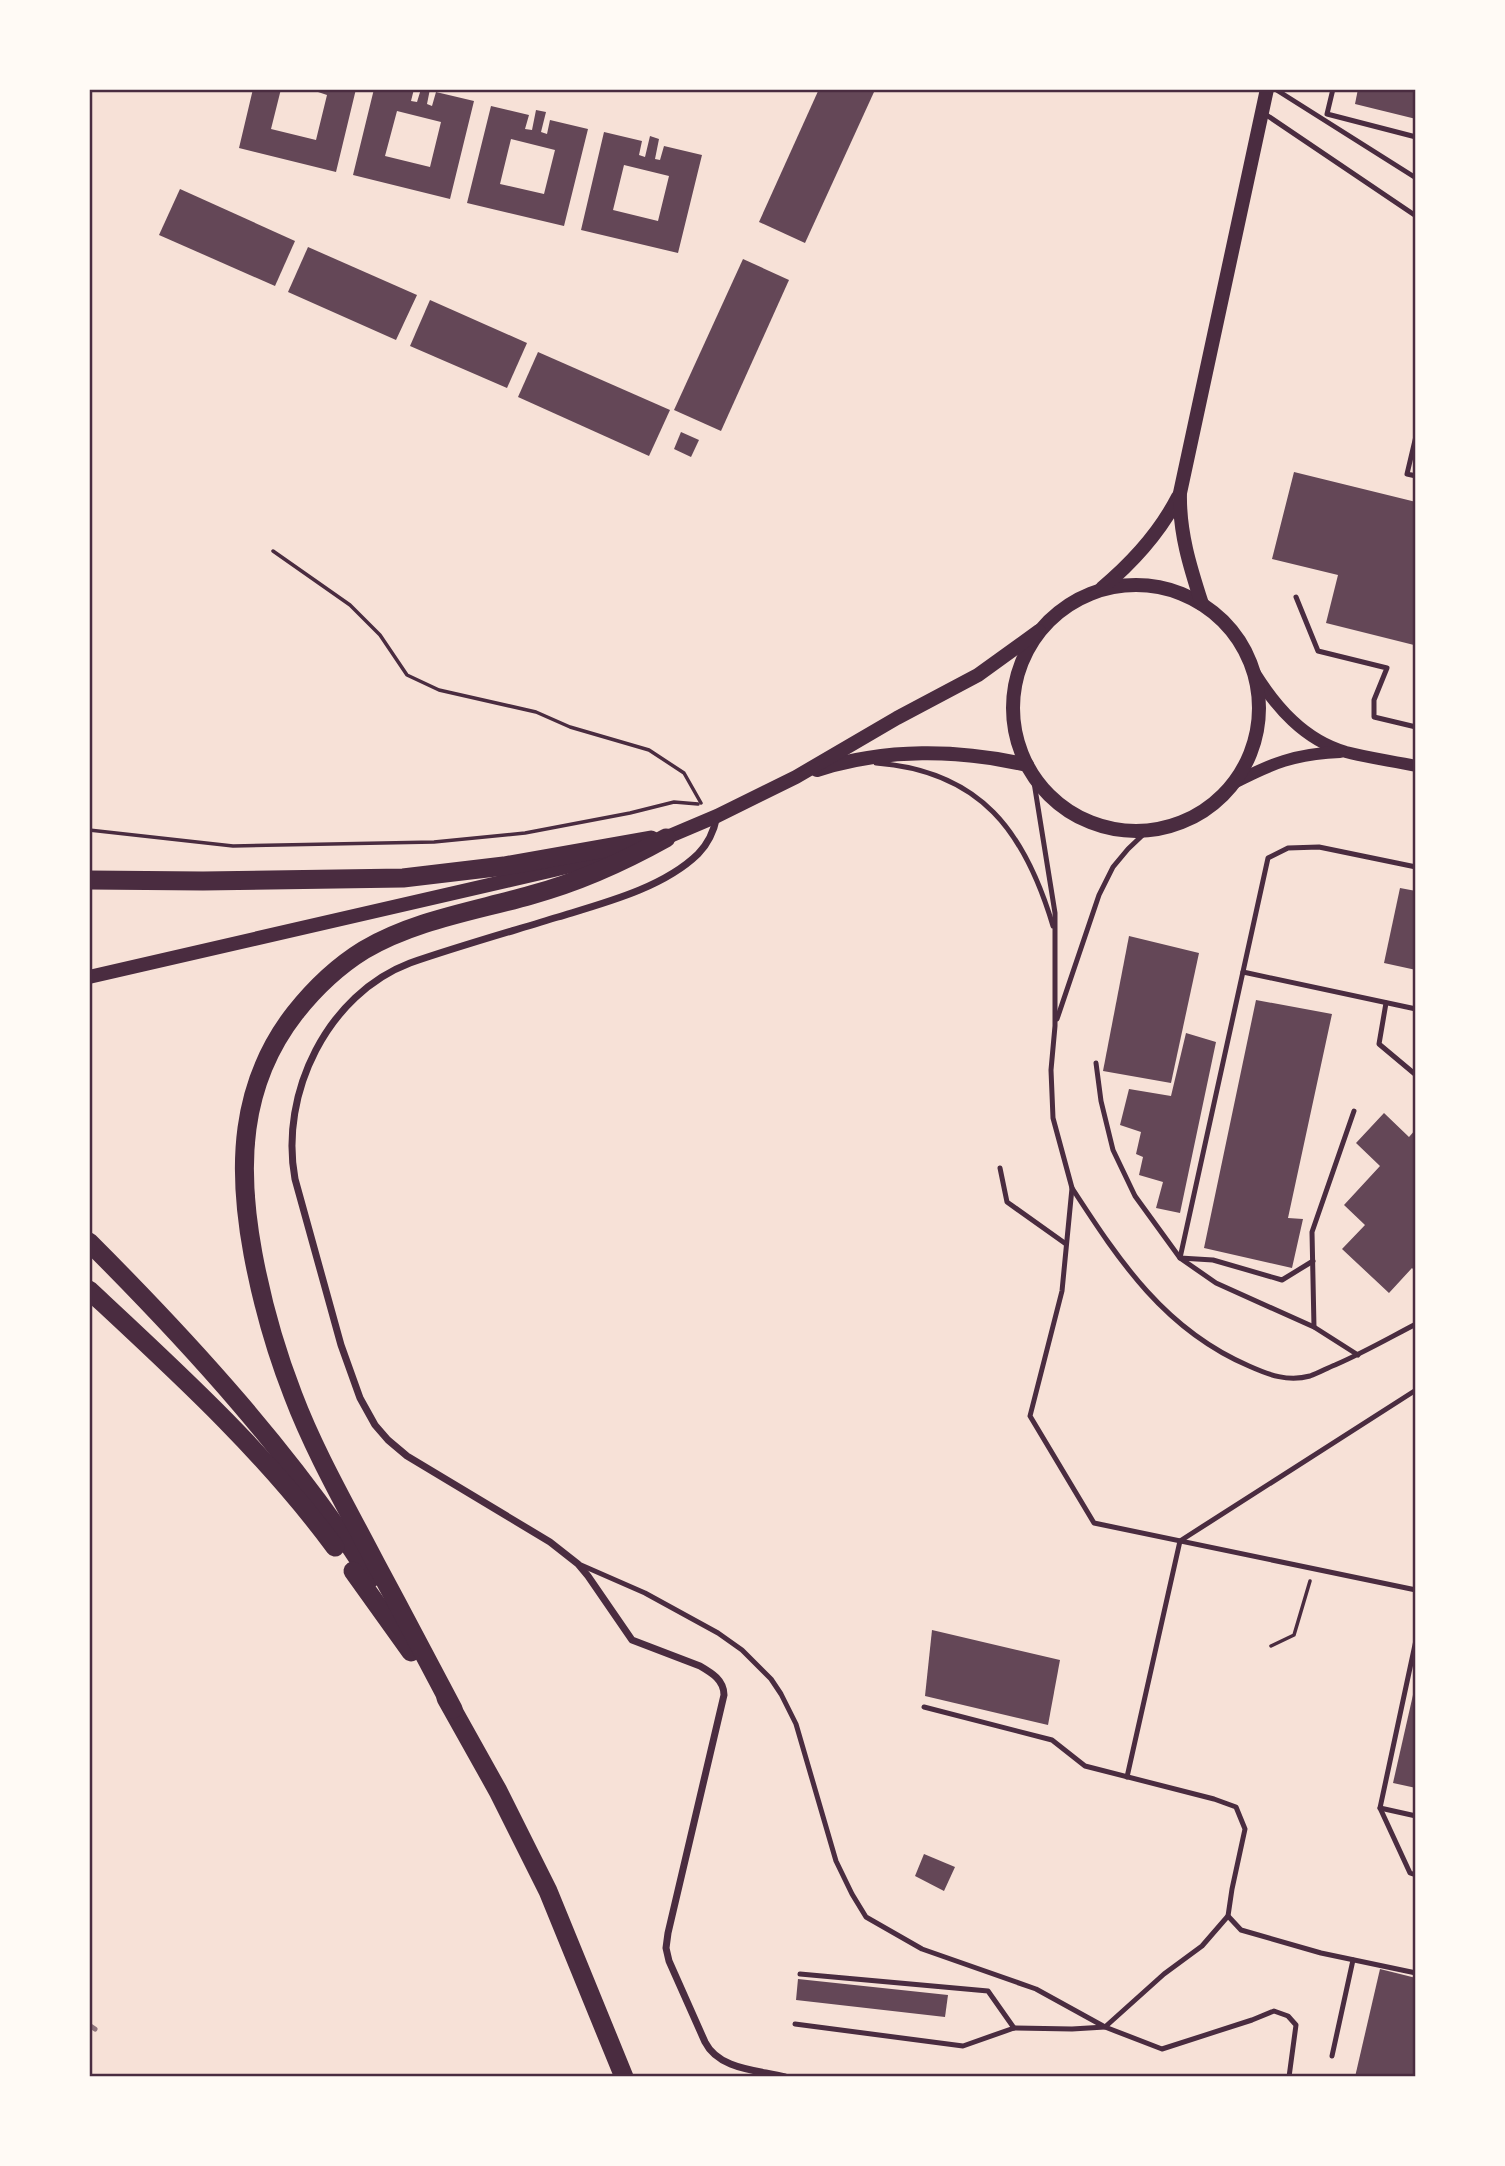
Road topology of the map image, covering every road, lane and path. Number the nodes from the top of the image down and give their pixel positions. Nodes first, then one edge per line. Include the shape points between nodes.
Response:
1 (1267, 89) edge
2 (1275, 89) edge
3 (1333, 89) edge
4 (1262, 112) junction
5 (1416, 137) edge
6 (1416, 178) edge
7 (1416, 216) edge
8 (1416, 436) edge
9 (1416, 476) edge
10 (1180, 493) junction
11 (273, 551) dead end
12 (1101, 589) junction
13 (1296, 597) dead end
14 (1202, 604) junction
15 (1039, 631) junction
16 (1254, 672) junction
17 (1416, 727) edge
18 (1344, 751) junction
19 (856, 761) junction
20 (1416, 766) edge
21 (1030, 771) junction
22 (796, 777) junction
23 (1232, 784) junction
24 (717, 816) junction
25 (89, 830) edge
26 (1148, 830) junction
27 (666, 838) junction
28 (1416, 867) edge
29 (89, 880) edge
30 (1056, 935) junction
31 (1243, 972) junction
32 (89, 977) edge
33 (1387, 1003) junction
34 (1416, 1009) edge
35 (1055, 1026) junction
36 (1096, 1063) dead end
37 (1416, 1075) edge
38 (1354, 1111) dead end
39 (1000, 1168) dead end
40 (1072, 1188) junction
41 (89, 1242) edge
42 (1066, 1244) junction
43 (1180, 1258) junction
44 (1312, 1261) junction
45 (89, 1290) edge
46 (1416, 1324) edge
47 (1314, 1326) junction
48 (1358, 1355) junction
49 (1416, 1390) edge
50 (1180, 1541) junction
51 (578, 1564) junction
52 (1313, 1569) junction
53 (1416, 1590) edge
54 (1416, 1640) edge
55 (1271, 1646) dead end
56 (924, 1707) dead end
57 (453, 1709) junction
58 (1127, 1777) junction
59 (1380, 1808) junction
60 (1416, 1816) edge
61 (1416, 1875) edge
62 (1228, 1916) junction
63 (1353, 1960) junction
64 (1416, 1973) edge
65 (800, 1974) dead end
66 (795, 2024) dead end
67 (1105, 2027) junction
68 (1014, 2028) junction
69 (1332, 2056) dead end
70 (624, 2077) edge
71 (785, 2077) edge
72 (1289, 2077) edge

1 - 4 main road
2 - 6 lane
3 - 5 lane via 1327,114
4 - 7 lane
4 - 10 main road
8 - 9 lane via 1407,474
10 - 12 main road via 1140,554
10 - 14 main road via 1182,535
11 - 25 path via 350,605 380,635 407,675 439,690 536,712 649,750 684,773 702,805 674,802 525,833 434,842 233,846
12 - 14 main road via 1136,584 1170,589
12 - 15 main road via 1067,606
13 - 17 lane via 1318,651 1387,668 1374,700 1374,718
14 - 16 main road via 1225,622
15 - 21 main road via 1021,662 1013,697 1015,732
15 - 22 main road via 978,675
16 - 18 street via 1283,713 1317,739
16 - 23 main road via 1259,701 1256,730 1248,759
18 - 20 street
18 - 23 street via 1291,757
19 - 21 main road via 936,753 992,757
19 - 22 main road
19 - 30 lane via 925,772 986,804 1026,855
21 - 26 main road via 1055,801 1083,819 1115,829
21 - 30 lane via 1051,880
22 - 24 main road
23 - 26 main road via 1209,807 1180,822
24 - 27 main road
24 - 51 street via 705,846 680,868 649,885 410,963 377,979 343,1009 321,1040 293,1119 295,1179 335,1327 370,1417 407,1456 547,1539
26 - 35 lane via 1113,867 1099,895
27 - 29 highway via 403,878
27 - 32 main road via 577,865
27 - 57 highway via 583,878 426,923 364,950 328,978 292,1017 268,1055 251,1104 243,1158 245,1200 260,1290 281,1362 330,1478
28 - 31 lane via 1319,847 1289,848 1268,858
30 - 35 lane
31 - 33 lane
31 - 43 lane
33 - 34 lane
33 - 37 lane via 1379,1044
35 - 40 lane via 1053,1118
36 - 43 lane via 1113,1150 1135,1196
38 - 44 lane via 1312,1232
39 - 42 lane via 1007,1202
40 - 42 lane
40 - 48 lane via 1112,1250 1152,1299 1192,1334 1232,1359 1276,1378 1309,1376
41 - 57 highway via 220,1381 297,1474 357,1557
42 - 50 lane via 1062,1291 1030,1416 1094,1523
43 - 44 lane via 1213,1260 1282,1280
43 - 47 lane via 1216,1283
44 - 47 lane
45 - 57 highway via 199,1393 281,1480
46 - 48 lane
47 - 48 lane
49 - 50 lane
50 - 52 lane
50 - 58 lane
51 - 67 lane via 645,1593 718,1633 771,1679 796,1724 836,1861 866,1917 922,1949 1036,1989
51 - 71 street via 632,1640 701,1666 722,1683 724,1695 682,1868 667,1954 712,2054 730,2064
52 - 53 lane
52 - 55 path via 1294,1635
54 - 59 lane
56 - 58 lane via 1052,1740 1085,1766
57 - 70 highway via 548,1891
58 - 62 lane via 1236,1807 1245,1829
59 - 60 lane
59 - 61 lane via 1410,1873
62 - 63 lane via 1241,1930
62 - 67 lane via 1202,1946
63 - 64 lane
63 - 69 lane
65 - 68 lane via 988,1991
66 - 68 lane via 963,2046
67 - 68 lane
67 - 72 lane via 1162,2049 1274,2011 1296,2025

